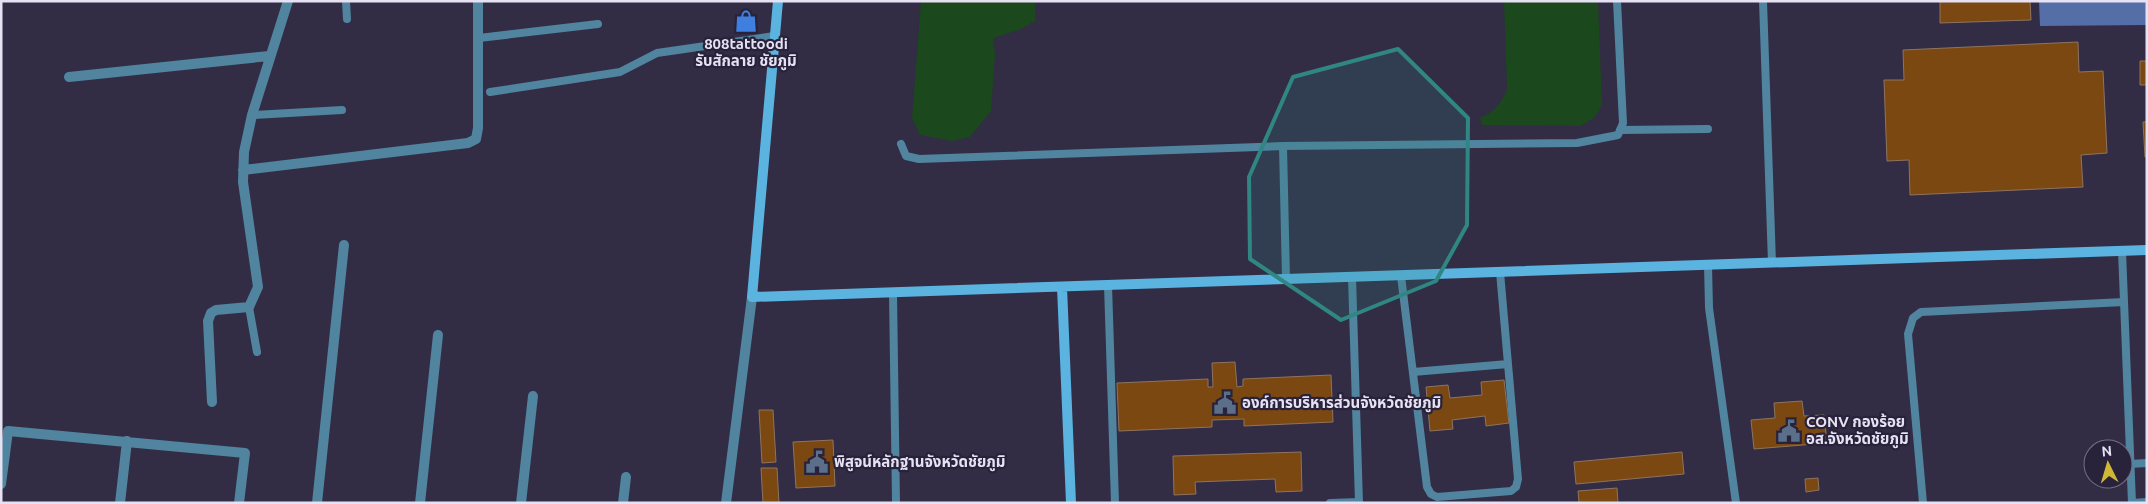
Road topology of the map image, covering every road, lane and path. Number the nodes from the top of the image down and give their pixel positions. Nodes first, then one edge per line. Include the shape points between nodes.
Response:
1 (288, 1) edge
2 (346, 1) edge
3 (478, 1) edge
4 (778, 1) edge
5 (1617, 1) edge
6 (1763, 1) edge
7 (347, 19) dead end
8 (598, 24) dead end
9 (774, 36) junction
10 (479, 38) junction
11 (269, 56) junction
12 (69, 76) dead end
13 (490, 92) dead end
14 (342, 110) dead end
15 (252, 115) junction
16 (1708, 129) dead end
17 (1620, 130) junction
18 (901, 144) dead end
19 (1283, 146) junction
20 (242, 170) junction
21 (344, 245) dead end
22 (2147, 250) edge
23 (2122, 251) junction
24 (1772, 263) junction
25 (1708, 265) junction
26 (1500, 272) junction
27 (1401, 276) junction
28 (1352, 277) junction
29 (1286, 280) junction
30 (1108, 286) junction
31 (1062, 287) junction
32 (893, 293) junction
33 (752, 297) junction
34 (2124, 302) junction
35 (249, 307) junction
36 (438, 335) dead end
37 (256, 352) dead end
38 (1508, 364) junction
39 (1413, 372) junction
40 (533, 396) dead end
41 (212, 402) dead end
42 (2129, 439) edge
43 (127, 441) junction
44 (2147, 463) edge
45 (2133, 464) edge
46 (626, 477) dead end
47 (1, 484) edge
48 (2131, 489) edge
49 (1359, 502) edge
50 (2147, 502) edge
51 (120, 503) edge
52 (239, 503) edge
53 (317, 503) edge
54 (420, 503) edge
55 (521, 503) edge
56 (623, 503) edge
57 (726, 503) edge
58 (896, 503) edge
59 (1071, 503) edge
60 (1115, 503) edge
61 (1330, 503) edge
62 (1736, 503) edge
63 (1923, 503) edge
64 (2132, 503) edge

1 - 11 street
2 - 7 lane
3 - 10 street
4 - 9 street
5 - 17 lane via 1623,122
6 - 24 lane
8 - 10 lane
9 - 13 lane via 656,52 620,72
9 - 33 street
10 - 20 street via 476,139 468,143
11 - 12 street
11 - 15 street
14 - 15 lane
15 - 20 street
16 - 17 lane
17 - 19 lane via 1618,135 1576,143
18 - 19 lane via 906,156 919,159
19 - 29 lane
20 - 35 street via 258,287
21 - 53 street
22 - 23 street
23 - 24 street
23 - 34 lane
24 - 25 street
25 - 26 street
25 - 62 lane via 1709,308
26 - 27 street
26 - 38 lane
27 - 28 street
27 - 39 lane
28 - 29 street
28 - 49 lane
29 - 30 street
30 - 31 street
30 - 60 lane
31 - 32 street
31 - 59 street
32 - 33 street
32 - 58 lane
33 - 57 street
34 - 42 lane
34 - 63 lane via 1921,312 1913,318 1908,334
35 - 37 lane
35 - 41 street via 211,313 208,321
36 - 54 street
38 - 39 lane
38 - 39 lane via 1518,479 1516,487 1502,492 1438,497 1430,494
40 - 55 street
43 - 47 street via 8,431
43 - 51 street
43 - 52 street via 245,453
44 - 45 lane
46 - 56 street
48 - 64 lane
49 - 61 lane
50 - 64 lane

